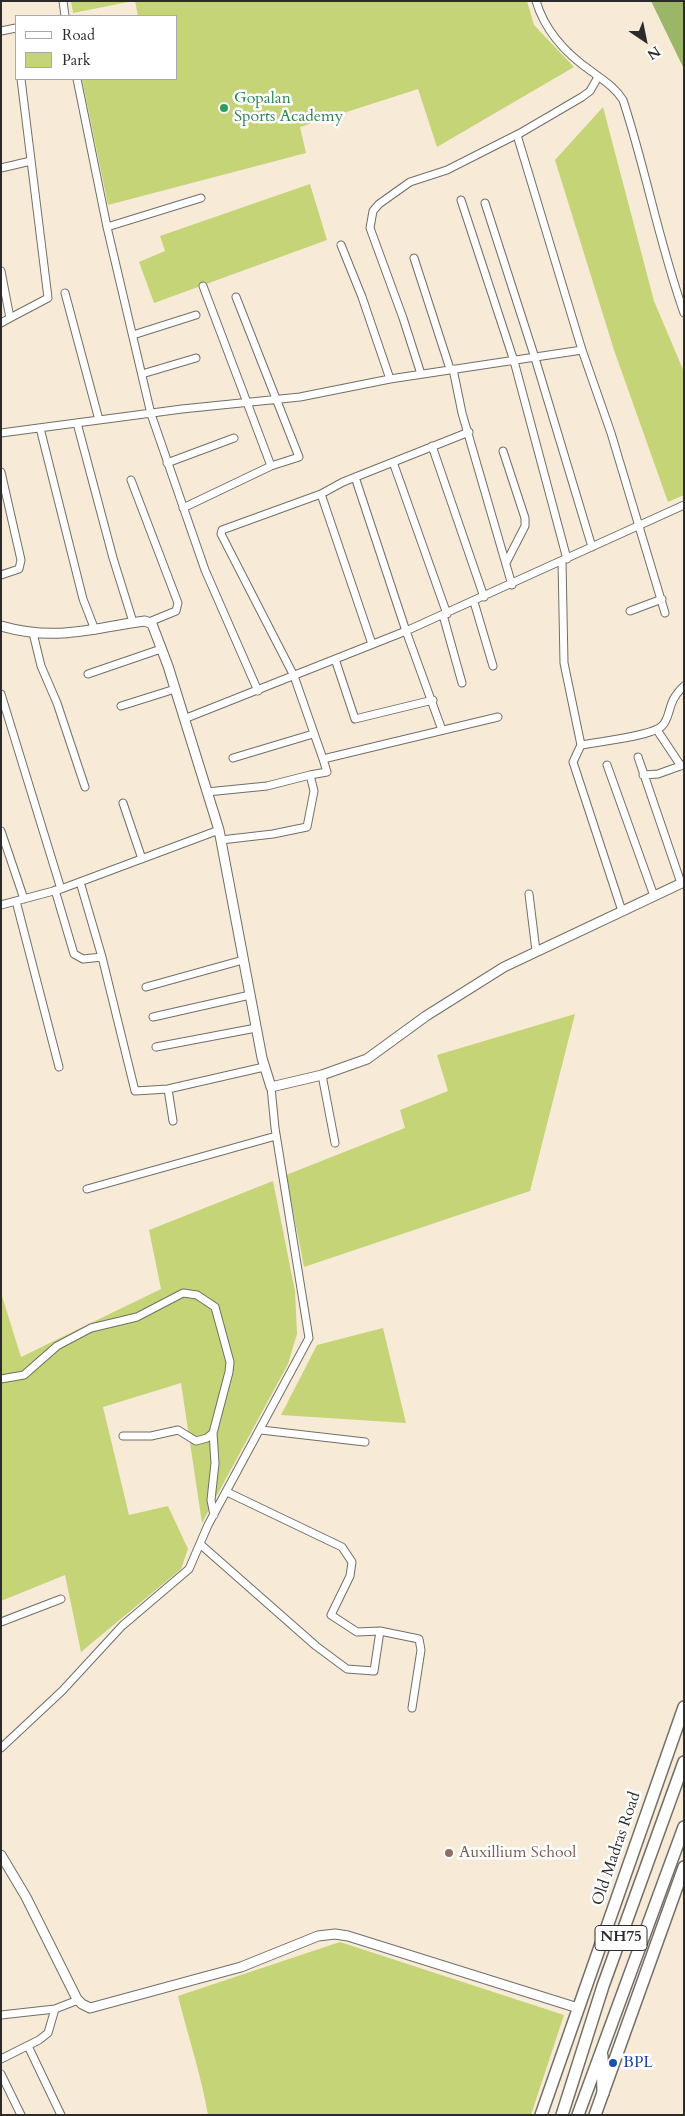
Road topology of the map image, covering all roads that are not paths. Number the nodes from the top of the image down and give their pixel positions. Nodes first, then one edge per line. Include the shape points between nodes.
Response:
1 (63, 1) edge
2 (536, 1) edge
3 (65, 15) edge
4 (15, 28) edge
5 (1, 31) edge
6 (598, 77) junction
7 (21, 80) edge
8 (77, 80) edge
9 (522, 132) junction
10 (31, 161) junction
11 (1, 168) edge
12 (201, 198) dead end
13 (461, 200) dead end
14 (485, 203) dead end
15 (107, 227) junction
16 (340, 245) dead end
17 (414, 258) dead end
18 (1, 272) edge
19 (203, 286) dead end
20 (64, 294) dead end
21 (236, 297) dead end
22 (684, 312) edge
23 (196, 315) dead end
24 (10, 318) junction
25 (1, 323) edge
26 (132, 335) junction
27 (582, 350) junction
28 (196, 358) dead end
29 (535, 358) junction
30 (514, 360) junction
31 (452, 369) junction
32 (142, 374) junction
33 (421, 374) junction
34 (390, 379) junction
35 (276, 400) junction
36 (245, 402) junction
37 (151, 414) junction
38 (99, 420) junction
39 (76, 423) junction
40 (40, 428) junction
41 (469, 432) junction
42 (1, 434) edge
43 (234, 438) dead end
44 (432, 446) junction
45 (503, 451) dead end
46 (393, 462) junction
47 (166, 463) junction
48 (271, 466) junction
49 (1, 472) edge
50 (355, 477) junction
51 (131, 480) dead end
52 (321, 494) junction
53 (684, 505) edge
54 (183, 508) junction
55 (638, 526) junction
56 (592, 548) junction
57 (564, 560) junction
58 (506, 563) junction
59 (1, 575) edge
60 (512, 585) junction
61 (484, 597) junction
62 (662, 599) junction
63 (474, 602) junction
64 (630, 611) dead end
65 (666, 613) dead end
66 (445, 615) junction
67 (133, 622) junction
68 (149, 622) junction
69 (1, 626) edge
70 (95, 630) junction
71 (406, 631) junction
72 (33, 633) junction
73 (372, 644) junction
74 (160, 649) junction
75 (335, 660) junction
76 (493, 666) dead end
77 (88, 674) dead end
78 (294, 676) junction
79 (462, 682) dead end
80 (684, 686) edge
81 (175, 689) junction
82 (258, 691) junction
83 (1, 694) edge
84 (433, 700) junction
85 (121, 706) dead end
86 (498, 717) dead end
87 (184, 719) junction
88 (442, 730) junction
89 (657, 730) junction
90 (313, 734) junction
91 (582, 744) junction
92 (638, 757) dead end
93 (233, 758) dead end
94 (323, 759) junction
95 (608, 765) dead end
96 (682, 765) edge
97 (310, 775) junction
98 (643, 775) junction
99 (85, 787) dead end
100 (207, 792) junction
101 (123, 803) dead end
102 (219, 830) junction
103 (1, 831) edge
104 (221, 840) junction
105 (142, 859) junction
106 (80, 882) junction
107 (682, 882) edge
108 (58, 889) junction
109 (529, 894) dead end
110 (654, 896) junction
111 (24, 899) junction
112 (16, 901) junction
113 (1, 905) edge
114 (622, 911) junction
115 (536, 951) junction
116 (102, 957) junction
117 (243, 960) junction
118 (146, 987) dead end
119 (250, 995) junction
120 (153, 1017) dead end
121 (256, 1028) junction
122 (156, 1047) dead end
123 (59, 1066) dead end
124 (264, 1067) junction
125 (322, 1075) junction
126 (271, 1088) junction
127 (168, 1089) junction
128 (174, 1121) dead end
129 (276, 1136) junction
130 (335, 1143) dead end
131 (87, 1189) dead end
132 (1, 1379) edge
133 (261, 1430) junction
134 (213, 1433) junction
135 (123, 1436) dead end
136 (365, 1442) dead end
137 (227, 1492) junction
138 (214, 1515) junction
139 (200, 1544) junction
140 (60, 1599) dead end
141 (1, 1622) edge
142 (380, 1631) junction
143 (684, 1707) edge
144 (412, 1708) dead end
145 (1, 1748) edge
146 (684, 1762) edge
147 (684, 1827) edge
148 (1, 1855) edge
149 (684, 1867) edge
150 (78, 2000) junction
151 (578, 2008) junction
152 (55, 2009) junction
153 (1, 2015) edge
154 (28, 2046) junction
155 (602, 2049) junction
156 (1, 2059) edge
157 (1, 2074) edge
158 (603, 2093) junction
159 (21, 2115) edge
160 (60, 2115) edge
161 (541, 2115) edge
162 (562, 2115) edge
163 (578, 2115) edge
164 (595, 2115) edge

1 - 3 street
2 - 6 street via 543,22 553,36 571,56
4 - 5 street
6 - 9 street via 582,97
6 - 22 street via 613,87 623,100 668,269
7 - 10 street
8 - 15 street
9 - 27 street via 518,135
9 - 33 street via 447,170 410,182 374,208 370,228
10 - 11 street
10 - 24 street via 48,298
12 - 15 street
13 - 30 street
14 - 29 street
15 - 26 street
16 - 34 street
17 - 31 street
18 - 24 street
19 - 36 street
20 - 38 street
21 - 35 street
23 - 26 street
24 - 25 street
26 - 32 street
27 - 29 street
27 - 55 street
28 - 32 street
29 - 30 street
29 - 56 street
30 - 31 street
30 - 57 street
31 - 33 street
31 - 41 street
32 - 37 street
33 - 34 street
34 - 35 street
35 - 36 street
35 - 48 street via 299,457
36 - 37 street
36 - 48 street
37 - 38 street
37 - 47 street
38 - 39 street
39 - 40 street
39 - 67 street
40 - 42 street
40 - 70 street via 80,590
41 - 44 street
41 - 58 street
43 - 47 street
44 - 46 street
44 - 61 street
45 - 58 street via 525,518 525,526
46 - 50 street
46 - 66 street
47 - 54 street
48 - 54 street
49 - 59 street via 21,560 19,569
50 - 52 street
50 - 71 street
51 - 68 street via 178,603 176,611
52 - 73 street
52 - 78 street via 222,530
53 - 55 street
54 - 82 street via 205,570
55 - 56 street
55 - 62 street
56 - 57 street
57 - 60 street
57 - 91 street via 564,663
58 - 60 street
60 - 61 street
61 - 63 street
62 - 64 street
62 - 65 street
63 - 66 street
63 - 76 street
66 - 71 street
66 - 79 street
67 - 68 street
67 - 70 street
68 - 74 street
69 - 72 street
70 - 72 street via 55,635
71 - 73 street
71 - 84 street
72 - 99 street via 41,666
73 - 75 street
74 - 77 street
74 - 81 street
75 - 78 street
75 - 84 street via 355,719
78 - 82 street
78 - 90 street
80 - 89 street via 674,695 666,720
81 - 85 street
81 - 87 street
82 - 87 street
83 - 108 street
84 - 88 street
86 - 88 street
87 - 100 street
88 - 94 street
89 - 91 street
89 - 96 street
90 - 93 street
90 - 94 street
91 - 114 street via 573,762
92 - 98 street
94 - 97 street via 327,772
95 - 110 street
96 - 98 street via 658,774
97 - 100 street via 267,786
97 - 104 street via 314,791 307,827
98 - 107 street
100 - 102 street
101 - 105 street
102 - 104 street
102 - 105 street
103 - 111 street
104 - 117 street
105 - 106 street
106 - 108 street
106 - 116 street
107 - 110 street
108 - 111 street
108 - 116 street via 74,954 83,958
109 - 115 street
110 - 114 street
111 - 112 street
112 - 113 street
112 - 123 street
114 - 115 street
115 - 125 street via 484,978 367,1058
116 - 127 street via 133,1088 138,1092
117 - 118 street
117 - 119 street
119 - 120 street
119 - 121 street
121 - 122 street
121 - 124 street
124 - 126 street
124 - 127 street
125 - 126 street
125 - 130 street
126 - 129 street
127 - 128 street
129 - 131 street
129 - 133 street via 309,1338
132 - 134 street via 24,1375 57,1346 91,1328 137,1317 183,1293 197,1296 216,1307 230,1362
133 - 136 street
133 - 137 street
134 - 135 street via 196,1441 178,1430 151,1436
134 - 138 street via 215,1463 211,1500
137 - 138 street
137 - 142 street via 342,1547 352,1562 350,1576 331,1615 357,1632
138 - 139 street
139 - 142 street via 316,1646 347,1669 374,1671
139 - 145 street via 189,1569 122,1626 62,1691
140 - 141 street
142 - 144 street via 419,1639 421,1650
143 - 151 main road, Old Madras Road
146 - 162 main road, Old Madras Road / NH75 via 603,1986
147 - 155 main road, NH75
148 - 150 street
149 - 158 main road
150 - 151 street via 94,2008 241,1967 318,1936 335,1934
150 - 152 street
151 - 161 main road, Old Madras Road
152 - 153 street
152 - 154 street via 48,2033
154 - 156 street
154 - 160 street
155 - 158 main road
155 - 163 main road, NH75
157 - 159 street
158 - 164 main road

